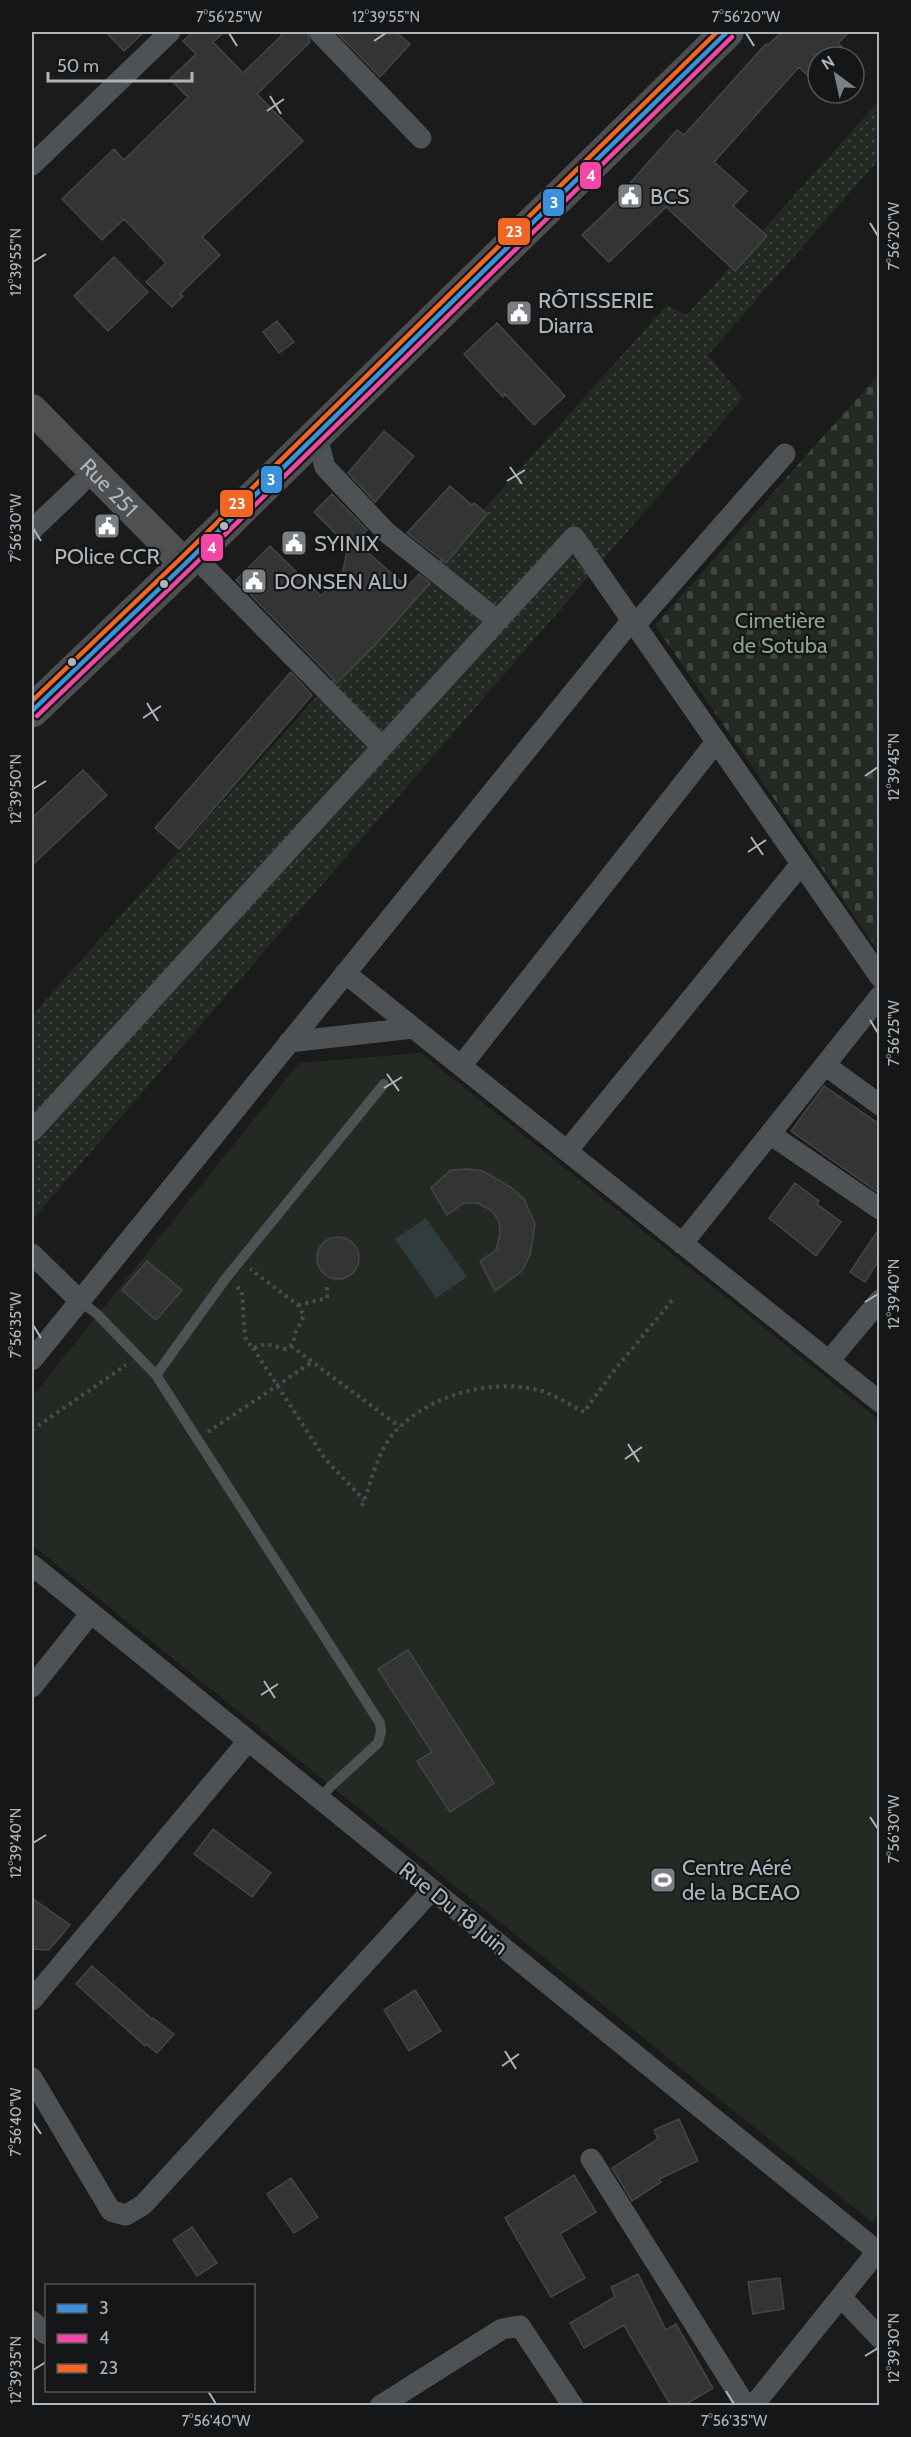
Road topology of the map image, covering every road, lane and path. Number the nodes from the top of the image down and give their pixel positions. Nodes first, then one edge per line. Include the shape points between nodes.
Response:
1 (170, 32) edge
2 (319, 32) edge
3 (700, 32) edge
4 (727, 32) edge
5 (421, 138) dead end
6 (32, 165) edge
7 (32, 409) edge
8 (32, 435) edge
9 (316, 435) junction
10 (785, 454) dead end
11 (80, 484) junction
12 (32, 530) edge
13 (176, 563) junction
14 (497, 621) junction
15 (633, 623) junction
16 (32, 689) edge
17 (32, 711) edge
18 (716, 742) junction
19 (382, 747) junction
20 (801, 864) junction
21 (345, 973) junction
22 (879, 977) edge
23 (879, 996) edge
24 (413, 1028) junction
25 (289, 1042) junction
26 (825, 1065) junction
27 (461, 1066) junction
28 (384, 1084) dead end
29 (879, 1105) edge
30 (32, 1131) edge
31 (770, 1134) junction
32 (567, 1151) junction
33 (879, 1209) edge
34 (682, 1244) junction
35 (32, 1254) edge
36 (240, 1261) junction
37 (327, 1284) dead end
38 (242, 1291) dead end
39 (674, 1298) dead end
40 (879, 1300) edge
41 (80, 1301) junction
42 (298, 1305) junction
43 (291, 1346) junction
44 (253, 1348) junction
45 (139, 1356) junction
46 (32, 1360) edge
47 (829, 1361) junction
48 (312, 1362) junction
49 (156, 1375) junction
50 (277, 1386) junction
51 (879, 1402) edge
52 (400, 1427) junction
53 (32, 1430) edge
54 (197, 1439) junction
55 (364, 1500) junction
56 (362, 1506) dead end
57 (33, 1570) edge
58 (91, 1613) junction
59 (32, 1687) edge
60 (249, 1741) junction
61 (321, 1799) junction
62 (432, 1890) junction
63 (32, 2000) edge
64 (32, 2078) edge
65 (591, 2159) dead end
66 (878, 2249) edge
67 (841, 2297) junction
68 (32, 2321) edge
69 (45, 2333) edge
70 (879, 2338) edge
71 (391, 2403) edge
72 (573, 2406) edge
73 (746, 2406) edge
74 (753, 2406) edge

1 - 6 street
2 - 5 street
3 - 13 main road
4 - 9 main road
7 - 13 main road, Rue 251
8 - 11 main road, Rue 251
9 - 13 main road
9 - 14 street via 325,467 386,532
10 - 15 street
11 - 12 street
11 - 13 main road, Rue 251
13 - 16 main road
13 - 17 main road
13 - 19 street
14 - 15 street via 574,537
14 - 19 street
15 - 18 street
15 - 21 street
18 - 20 street
18 - 27 street
19 - 30 street
20 - 22 street
20 - 32 street
21 - 24 street
21 - 25 street
23 - 26 street
24 - 25 street
24 - 27 street
25 - 41 street
26 - 29 street
26 - 31 street
27 - 32 street
28 - 36 lane
31 - 33 street
31 - 34 street
32 - 34 street
34 - 47 street
35 - 41 street
36 - 42 path
36 - 49 lane
37 - 42 path via 327,1298
38 - 44 path via 246,1340
39 - 52 path via 584,1412 542,1391 508,1387 472,1389 414,1415
40 - 47 street
41 - 45 lane
41 - 46 street
42 - 43 path via 304,1316
43 - 44 path via 286,1349 266,1344
43 - 48 path
44 - 50 path
45 - 49 lane
45 - 53 path
47 - 51 street
48 - 50 path
48 - 52 path
49 - 54 lane
50 - 54 path
50 - 55 path via 325,1460
52 - 55 path via 375,1469
54 - 61 lane via 380,1723 378,1743
55 - 56 path
57 - 58 street, Rue Du 18 Juin
58 - 59 street
58 - 60 street, Rue Du 18 Juin
60 - 61 street, Rue Du 18 Juin
60 - 63 street
61 - 62 street, Rue Du 18 Juin
62 - 64 street via 143,2205 126,2215 111,2211
62 - 66 street, Rue Du 18 Juin
65 - 73 street
66 - 67 street
67 - 70 street
67 - 74 street
68 - 69 street
71 - 72 street via 502,2329 520,2326

